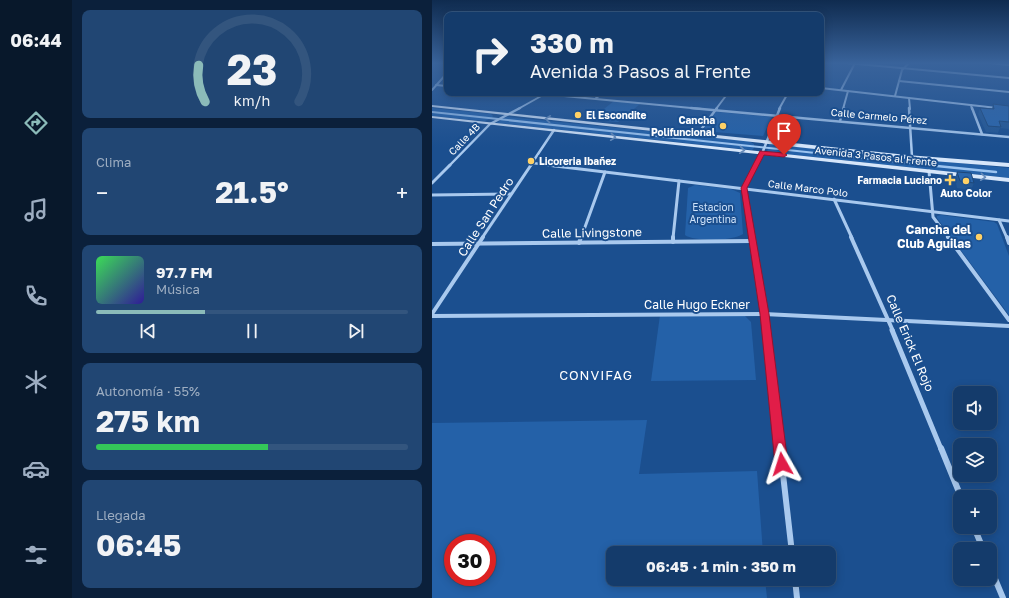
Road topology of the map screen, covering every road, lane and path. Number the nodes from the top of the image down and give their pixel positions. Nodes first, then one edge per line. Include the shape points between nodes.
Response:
1 (848, 91) joint
2 (896, 91) edge
3 (998, 91) edge
4 (1009, 92) edge
5 (541, 96) edge
6 (570, 96) edge
7 (599, 96) edge
8 (726, 96) edge
9 (786, 96) edge
10 (895, 96) junction
11 (596, 98) junction
12 (909, 98) junction
13 (971, 105) junction
14 (432, 106) edge
15 (1002, 108) edge
16 (715, 110) junction
17 (776, 115) junction
18 (504, 116) junction
19 (432, 117) edge
20 (840, 121) junction
21 (492, 123) junction
22 (911, 127) junction
23 (554, 130) junction
24 (982, 134) junction
25 (697, 135) junction
26 (1009, 137) edge
27 (766, 143) junction
28 (762, 152) junction
29 (912, 157) junction
30 (533, 163) junction
31 (1009, 165) edge
32 (929, 171) junction
33 (605, 172) junction
34 (1009, 180) edge
35 (680, 181) junction
36 (432, 183) edge
37 (744, 188) junction
38 (510, 194) junction
39 (432, 195) edge
40 (834, 200) junction
41 (934, 212) junction
42 (999, 220) junction
43 (1009, 221) edge
44 (753, 241) junction
45 (672, 242) junction
46 (579, 243) junction
47 (1009, 243) edge
48 (432, 244) edge
49 (479, 244) junction
50 (764, 314) junction
51 (432, 315) edge
52 (888, 319) junction
53 (1009, 320) edge
54 (1009, 326) edge
55 (958, 490) edge
56 (791, 546) edge
57 (997, 584) edge
58 (796, 586) edge
59 (797, 598) edge
60 (1003, 598) edge

1 - 10 street
1 - 20 street
2 - 10 street
3 - 4 street
5 - 18 street, Calle 4B
6 - 11 street, Calle Carmelo Pérez
7 - 11 street
8 - 16 street
9 - 17 street
10 - 12 street
11 - 16 street, Calle Carmelo Pérez
12 - 13 street
12 - 22 street
13 - 15 street
13 - 24 street
14 - 18 main road
16 - 17 street, Calle Carmelo Pérez
16 - 25 street
17 - 20 street, Calle Carmelo Pérez
17 - 27 street
18 - 21 street, Calle 4B
25 -> 18 main road
19 - 21 main road
20 - 22 street, Calle Carmelo Pérez
21 - 23 main road
21 - 36 street, Calle 4B
22 - 24 street, Calle Carmelo Pérez
22 - 29 street
23 -> 28 main road, Avenida 3 Pasos al Frente
23 - 30 street, Calle San Pedro
24 - 26 street, Calle Carmelo Pérez
25 - 27 main road
27 - 28 street
27 - 29 main road, Avenida 3 Pasos al Frente
28 - 32 main road, Avenida 3 Pasos al Frente
28 - 37 street
29 - 31 main road, Avenida 3 Pasos al Frente
30 - 33 street, Calle Marco Polo
30 - 38 street, Calle San Pedro
32 -> 34 main road, Avenida 3 Pasos al Frente
32 - 41 street
33 - 35 street, Calle Marco Polo
33 - 46 street
35 - 37 street, Calle Marco Polo
35 - 45 street
37 - 40 street, Calle Marco Polo
37 - 44 street
38 - 39 street
38 - 49 street, Calle San Pedro
40 - 41 street, Calle Marco Polo
40 - 52 street, Calle Erick El Rojo
41 - 42 street, Calle Marco Polo
41 - 53 street via 933,217
42 - 43 street, Calle Marco Polo
42 - 47 street
44 - 45 street, Calle Livingstone
44 - 50 street
45 - 46 street, Calle Livingstone
46 - 49 street, Calle Livingstone
48 - 49 street, Calle Livingstone
49 - 51 street, Calle San Pedro
50 - 51 street, Calle Hugo Eckner
50 - 52 street, Calle Hugo Eckner
50 - 56 street
52 - 54 street, Calle Hugo Eckner
52 - 55 street, Calle Erick El Rojo
57 - 60 street
58 - 59 street

